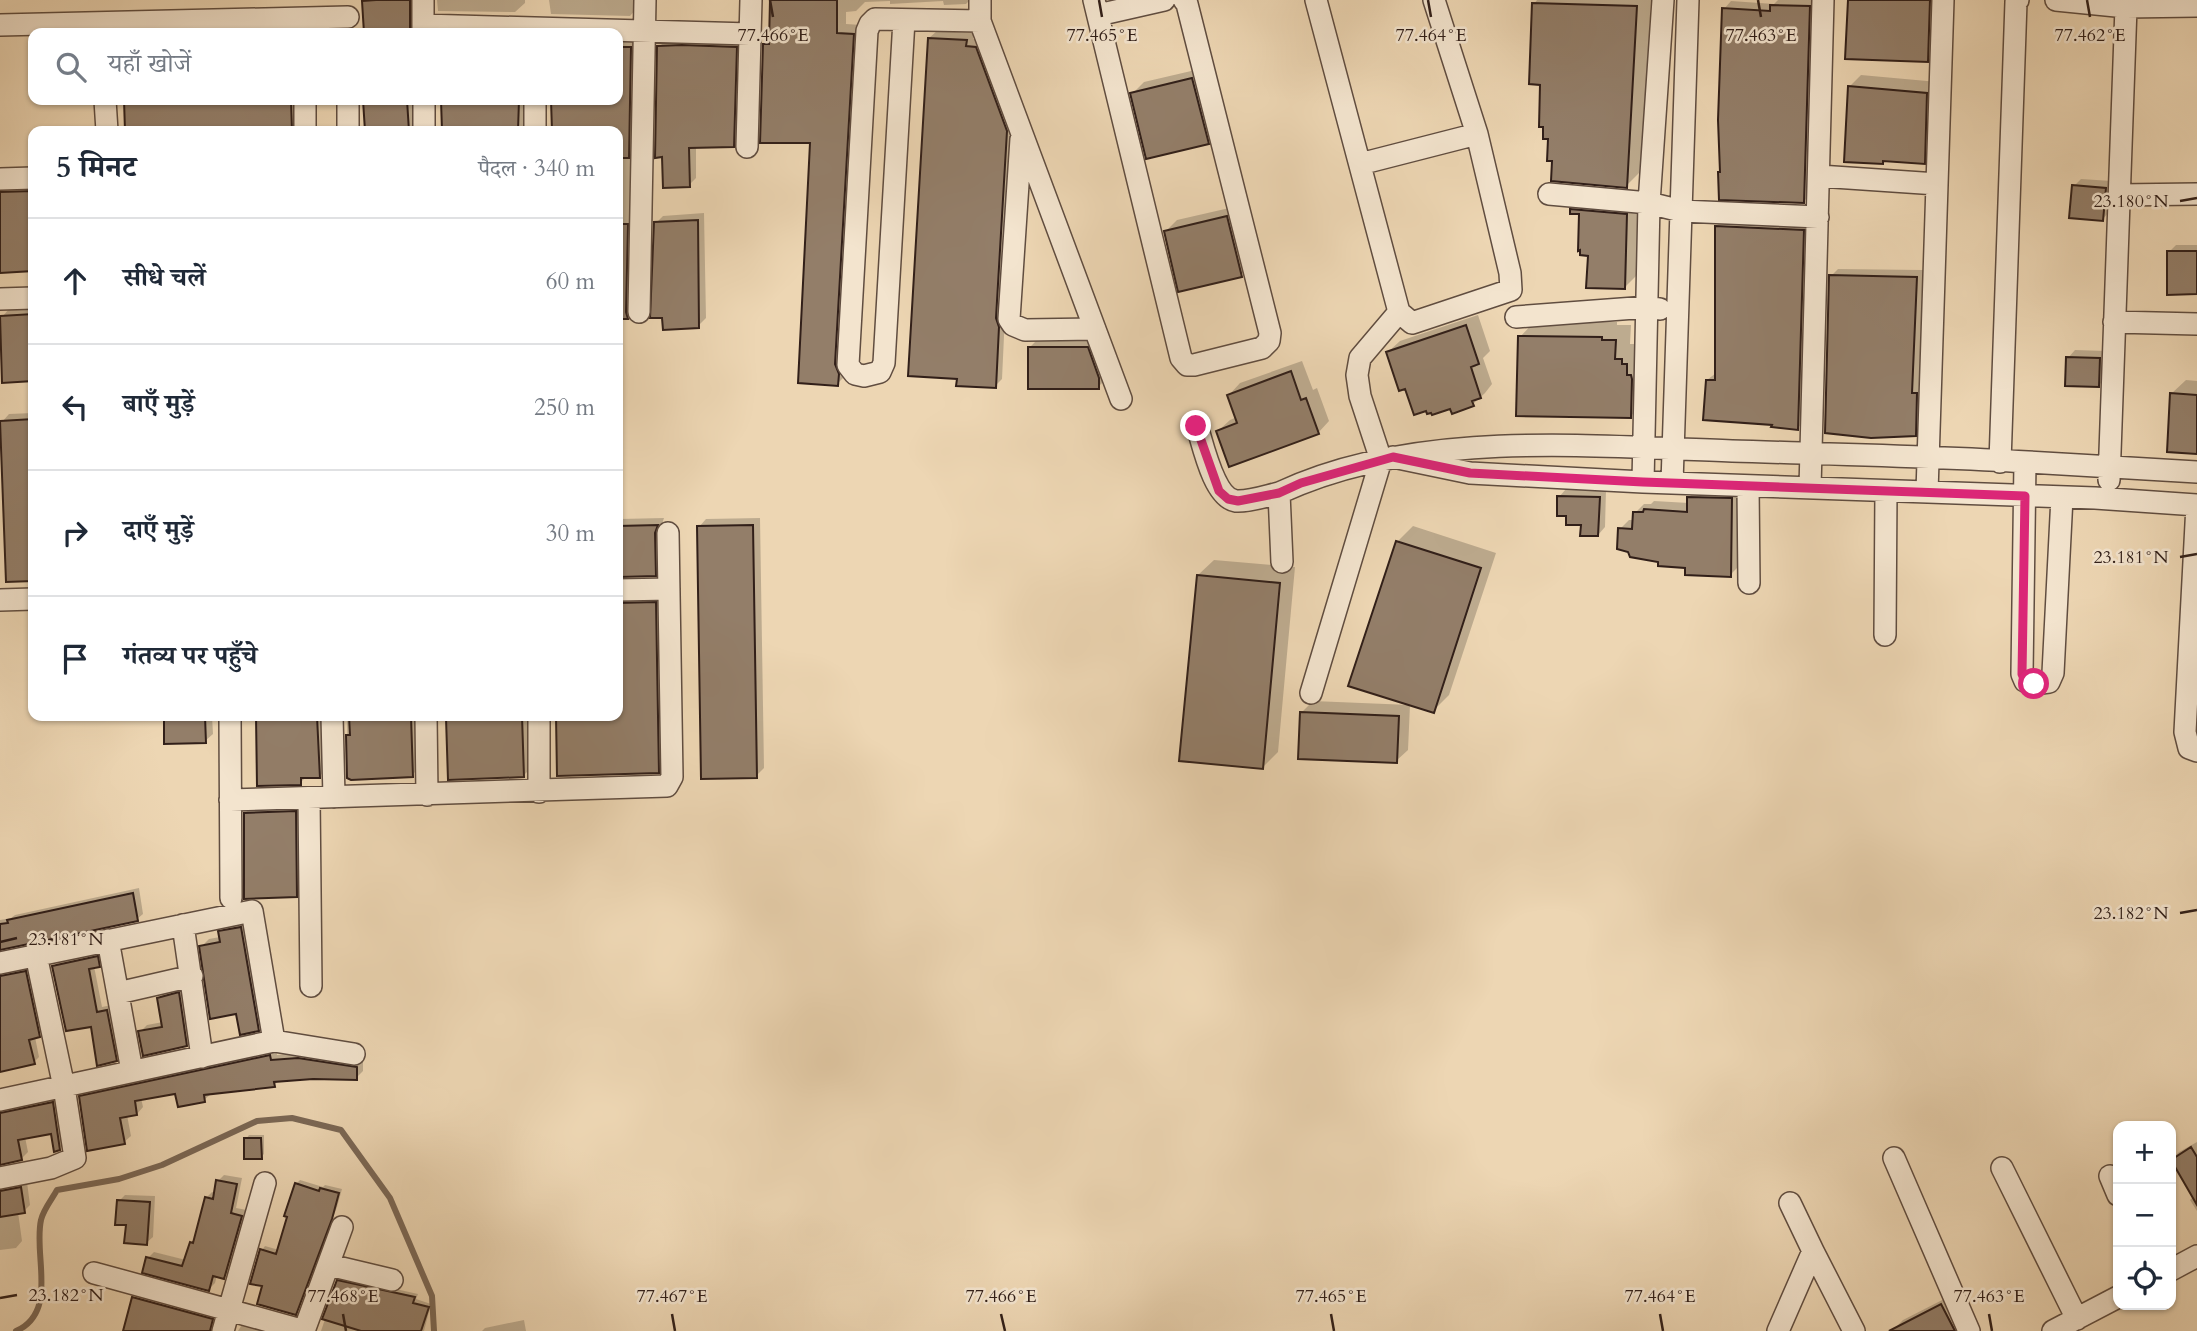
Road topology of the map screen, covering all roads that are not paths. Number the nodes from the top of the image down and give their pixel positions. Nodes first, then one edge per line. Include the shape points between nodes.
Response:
1 (423, 0) edge
2 (645, 0) edge
3 (751, 0) edge
4 (1164, 0) edge
5 (1184, 0) edge
6 (1316, 0) edge
7 (1434, 0) edge
8 (1663, 0) edge
9 (1688, 0) edge
10 (1823, 0) edge
11 (1943, 0) edge
12 (2018, 0) edge
13 (2056, 0) edge
14 (2197, 6) edge
15 (2126, 7) junction
16 (1096, 8) edge
17 (980, 10) edge
18 (348, 17) edge
19 (904, 20) junction
20 (0, 25) edge
21 (423, 28) edge
22 (623, 31) edge
23 (645, 31) junction
24 (750, 34) junction
25 (105, 105) edge
26 (306, 105) edge
27 (348, 105) edge
28 (424, 105) edge
29 (535, 105) edge
30 (1656, 107) junction
31 (1684, 107) junction
32 (107, 126) edge
33 (305, 126) edge
34 (348, 126) edge
35 (424, 126) edge
36 (535, 126) edge
37 (1021, 131) junction
38 (1477, 134) junction
39 (747, 147) dead end
40 (1360, 164) junction
41 (1819, 176) junction
42 (0, 178) edge
43 (28, 178) edge
44 (1937, 184) junction
45 (1549, 194) dead end
46 (2197, 194) edge
47 (2119, 195) junction
48 (1649, 203) junction
49 (1681, 211) junction
50 (1818, 217) junction
51 (855, 229) junction
52 (892, 229) junction
53 (28, 298) edge
54 (0, 299) edge
55 (1648, 307) junction
56 (1677, 311) junction
57 (639, 312) dead end
58 (1399, 312) junction
59 (1516, 317) dead end
60 (2114, 322) junction
61 (2197, 324) edge
62 (1095, 329) junction
63 (1121, 399) dead end
64 (1196, 426) dead end
65 (1644, 449) junction
66 (1673, 449) junction
67 (1811, 454) junction
68 (1929, 458) junction
69 (1387, 459) junction
70 (2000, 462) junction
71 (2025, 462) junction
72 (2109, 468) junction
73 (2197, 472) edge
74 (1643, 482) junction
75 (1672, 483) junction
76 (1748, 486) junction
77 (1810, 488) junction
78 (1886, 491) junction
79 (1927, 492) junction
80 (1279, 493) junction
81 (2025, 496) junction
82 (2062, 497) junction
83 (2108, 499) junction
84 (2197, 505) edge
85 (668, 533) dead end
86 (1282, 562) dead end
87 (1749, 583) dead end
88 (669, 589) junction
89 (623, 590) edge
90 (28, 599) edge
91 (0, 600) edge
92 (1885, 635) dead end
93 (1311, 693) dead end
94 (230, 721) edge
95 (332, 721) edge
96 (426, 721) edge
97 (539, 721) edge
98 (2197, 751) edge
99 (539, 792) junction
100 (427, 795) junction
101 (334, 797) junction
102 (309, 798) junction
103 (230, 800) junction
104 (231, 898) dead end
105 (183, 925) junction
106 (108, 940) junction
107 (36, 955) junction
108 (0, 963) edge
109 (192, 976) junction
110 (311, 986) dead end
111 (118, 993) junction
112 (274, 1041) junction
113 (354, 1054) dead end
114 (202, 1057) junction
115 (132, 1071) junction
116 (64, 1087) junction
117 (0, 1100) edge
118 (1894, 1157) dead end
119 (2002, 1168) dead end
120 (0, 1178) edge
121 (265, 1183) dead end
122 (1790, 1203) dead end
123 (342, 1227) dead end
124 (1814, 1251) junction
125 (2197, 1256) edge
126 (329, 1265) junction
127 (2176, 1267) edge
128 (94, 1273) dead end
129 (392, 1280) dead end
130 (2113, 1300) edge
131 (230, 1309) junction
132 (2077, 1319) junction
133 (223, 1331) edge
134 (304, 1331) edge
135 (1778, 1331) edge
136 (1854, 1331) edge
137 (1969, 1331) edge
138 (2053, 1331) edge

1 - 21 street
2 - 23 street
3 - 24 street
4 - 16 street
5 - 16 street via 1270,333 1262,348 1194,365 1181,358
6 - 40 street
7 - 38 street
8 - 30 street
9 - 31 street
10 - 41 street
11 - 44 street
12 - 70 street
13 - 15 street
14 - 15 street
15 - 47 street
17 - 19 street
17 - 37 street
18 - 20 street
19 - 51 street via 875,19 867,32
19 - 52 street
22 - 23 street
23 - 24 street
23 - 57 street
24 - 39 street
25 - 32 street
26 - 33 street
27 - 34 street
28 - 35 street
29 - 36 street
30 - 31 street
30 - 48 street
31 - 49 street
37 - 62 street
37 - 62 street via 1009,319 1025,330
38 - 40 street
38 - 58 street via 1511,290 1412,323
40 - 58 street
41 - 44 street
41 - 50 street
42 - 43 street
44 - 68 street
45 - 48 street
46 - 47 street
47 - 60 street
48 - 49 street
48 - 55 street
49 - 50 street
49 - 56 street
50 - 67 street
51 - 52 street
51 - 52 street via 848,365 864,376 880,372 884,363
53 - 54 street
55 - 56 street
55 - 59 street
55 - 65 street
56 - 66 street
58 - 69 street via 1360,358 1357,375 1360,396
60 - 61 street
60 - 72 street
62 - 63 street
64 - 80 street via 1219,491 1228,499
65 - 66 street
65 - 69 street via 1520,444
65 - 74 street
66 - 67 street
66 - 75 street
67 - 68 street
67 - 77 street
68 - 70 street
68 - 79 street
69 - 74 street via 1470,473
69 - 80 street
69 - 93 street
70 - 71 street
71 - 72 street
71 - 81 street
72 - 73 street
72 - 83 street
74 - 75 street
75 - 76 street
76 - 77 street
76 - 87 street
77 - 78 street
78 - 79 street
78 - 92 street
79 - 81 street
80 - 86 street
81 - 82 street
81 - 82 street via 2022,674 2034,684 2049,682 2053,673
82 - 83 street
83 - 84 street
84 - 98 street via 2185,732 2189,748
85 - 88 street
88 - 89 street
88 - 99 street via 671,783 660,788
90 - 91 street
94 - 103 street
95 - 101 street
96 - 100 street
97 - 99 street
99 - 100 street
100 - 101 street
101 - 102 street
102 - 103 street
102 - 110 street
103 - 104 street
105 - 106 street
105 - 109 street
105 - 112 street via 252,911
106 - 107 street
106 - 111 street
107 - 108 street
107 - 116 street
109 - 111 street
109 - 114 street
111 - 115 street
112 - 113 street
112 - 114 street
114 - 115 street
115 - 116 street
116 - 117 street
116 - 120 street via 75,1158
118 - 137 street
119 - 132 street
121 - 131 street
122 - 124 street
123 - 126 street
124 - 135 street
124 - 136 street
125 - 127 street
126 - 129 street
126 - 134 street
128 - 131 street
130 - 132 street
131 - 133 street
131 - 134 street
132 - 138 street

